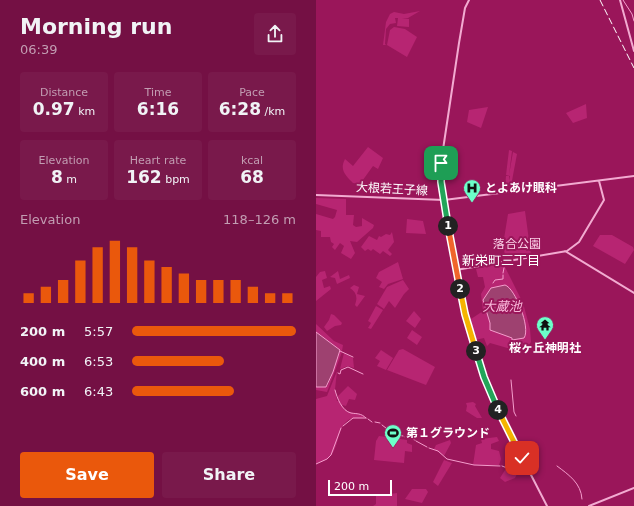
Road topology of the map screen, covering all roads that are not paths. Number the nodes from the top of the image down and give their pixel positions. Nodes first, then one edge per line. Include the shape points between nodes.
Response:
1 (469, 0) edge
2 (620, 0) edge
3 (634, 51) edge
4 (634, 176) edge
5 (599, 181) junction
6 (316, 195) edge
7 (444, 200) junction
8 (565, 251) junction
9 (456, 270) junction
10 (634, 292) edge
11 (634, 488) edge
12 (547, 506) edge
13 (589, 506) edge

1 - 7 street via 465,8 441,163
2 - 3 street
4 - 5 street, 大根若王子線
5 - 7 street, 大根若王子線
5 - 8 street via 604,200 580,242
6 - 7 street, 大根若王子線
7 - 9 street
8 - 9 street
8 - 10 street
9 - 12 street via 465,314 484,377 495,405
11 - 13 street

